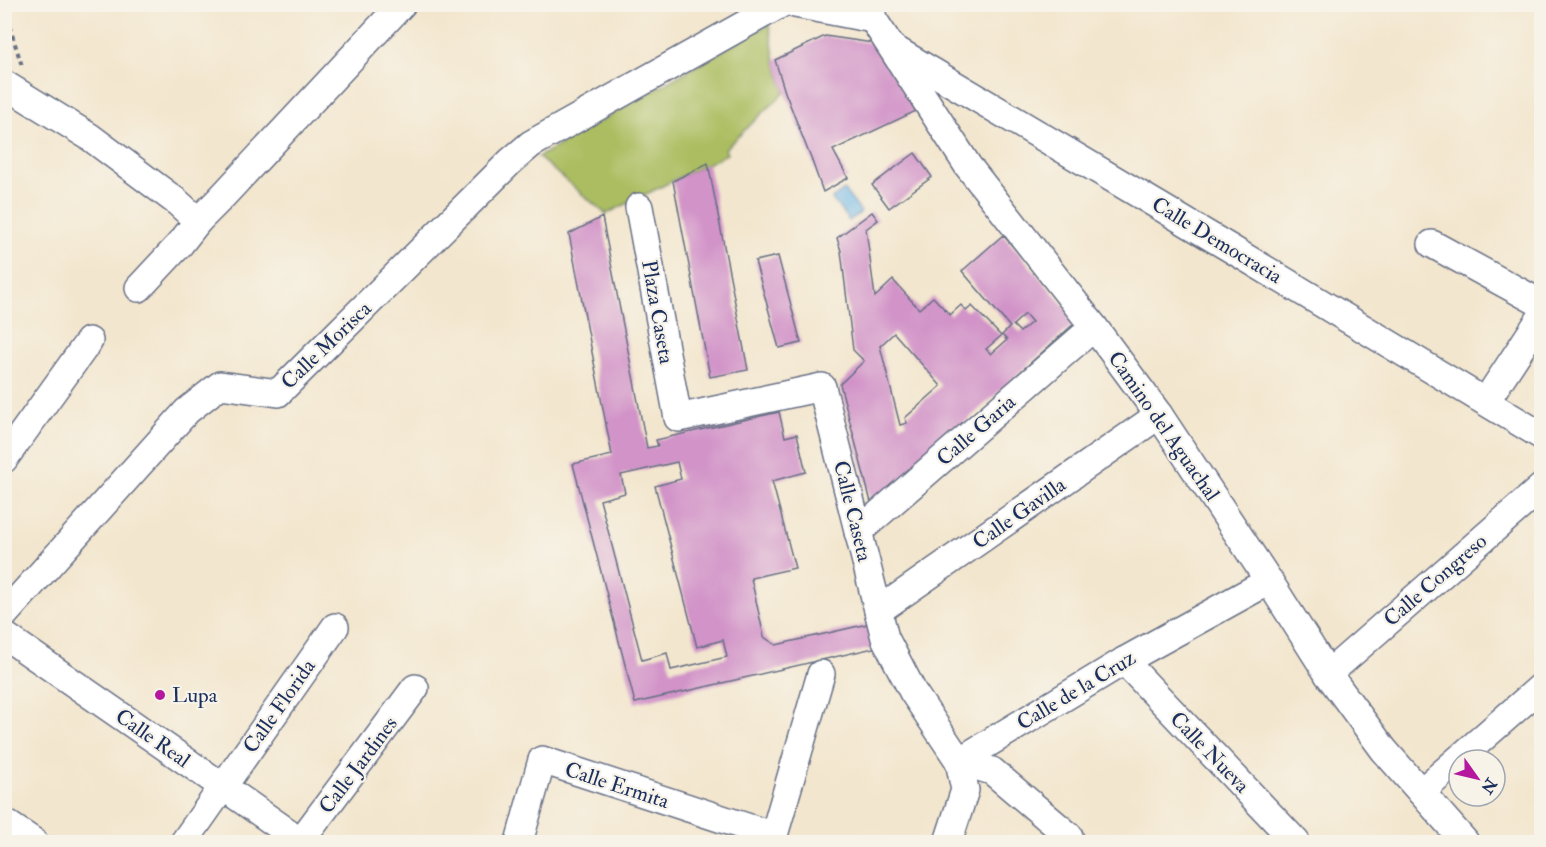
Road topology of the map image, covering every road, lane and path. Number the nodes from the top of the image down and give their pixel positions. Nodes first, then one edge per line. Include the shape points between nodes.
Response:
1 (402, 4) edge
2 (782, 4) edge
3 (795, 4) edge
4 (4, 9) edge
5 (872, 12) edge
6 (891, 46) junction
7 (14, 75) edge
8 (639, 207) dead end
9 (198, 221) junction
10 (1432, 244) dead end
11 (139, 288) dead end
12 (1542, 303) edge
13 (1542, 316) edge
14 (1094, 327) junction
15 (89, 341) dead end
16 (1486, 402) junction
17 (1159, 415) junction
18 (678, 418) joint
19 (1542, 436) edge
20 (4, 459) edge
21 (1542, 487) edge
22 (858, 532) junction
23 (1269, 580) junction
24 (878, 611) junction
25 (4, 615) edge
26 (335, 627) dead end
27 (4, 635) edge
28 (1124, 661) junction
29 (821, 674) dead end
30 (1328, 674) junction
31 (1542, 686) edge
32 (415, 688) dead end
33 (959, 761) junction
34 (222, 786) junction
35 (1420, 792) junction
36 (4, 822) edge
37 (773, 839) edge
38 (301, 842) edge
39 (34, 843) edge
40 (184, 843) edge
41 (519, 843) edge
42 (948, 843) edge
43 (1066, 843) edge
44 (1296, 843) edge
45 (1465, 843) edge

1 - 9 street
2 - 25 street, Calle Morisca via 531,144 278,393 220,385 187,411
3 - 5 street
4 - 7 path
5 - 6 street, Camino del Aguachal
6 - 14 street, Camino del Aguachal via 968,166
6 - 16 street, Calle Democracia
7 - 9 street via 18,90 90,137
8 - 18 street, Plaza Caseta
9 - 11 street
10 - 12 street
13 - 16 street
14 - 17 street, Camino del Aguachal
14 - 22 street, Calle Garia
15 - 20 street
16 - 19 street, Calle Democracia
17 - 23 street, Camino del Aguachal
17 - 24 street, Calle Gavilla
18 - 22 street, Calle Caseta via 822,387
21 - 30 street, Calle Congreso
22 - 24 street, Calle Caseta
23 - 28 street, Calle de la Cruz
23 - 30 street, Camino del Aguachal
24 - 33 street, Calle Caseta via 885,638 913,692
26 - 34 street, Calle Florida
27 - 34 street, Calle Real
28 - 33 street, Calle de la Cruz
28 - 44 street, Calle Nueva
29 - 37 street, Calle Ermita
30 - 35 street, Camino del Aguachal
31 - 35 street
32 - 38 street, Calle Jardines
33 - 42 street via 965,790
33 - 43 street via 992,771 1070,836
34 - 38 street, Calle Real
34 - 40 street, Calle Florida
35 - 45 street, Camino del Aguachal
36 - 39 street
37 - 41 street, Calle Ermita via 542,760

